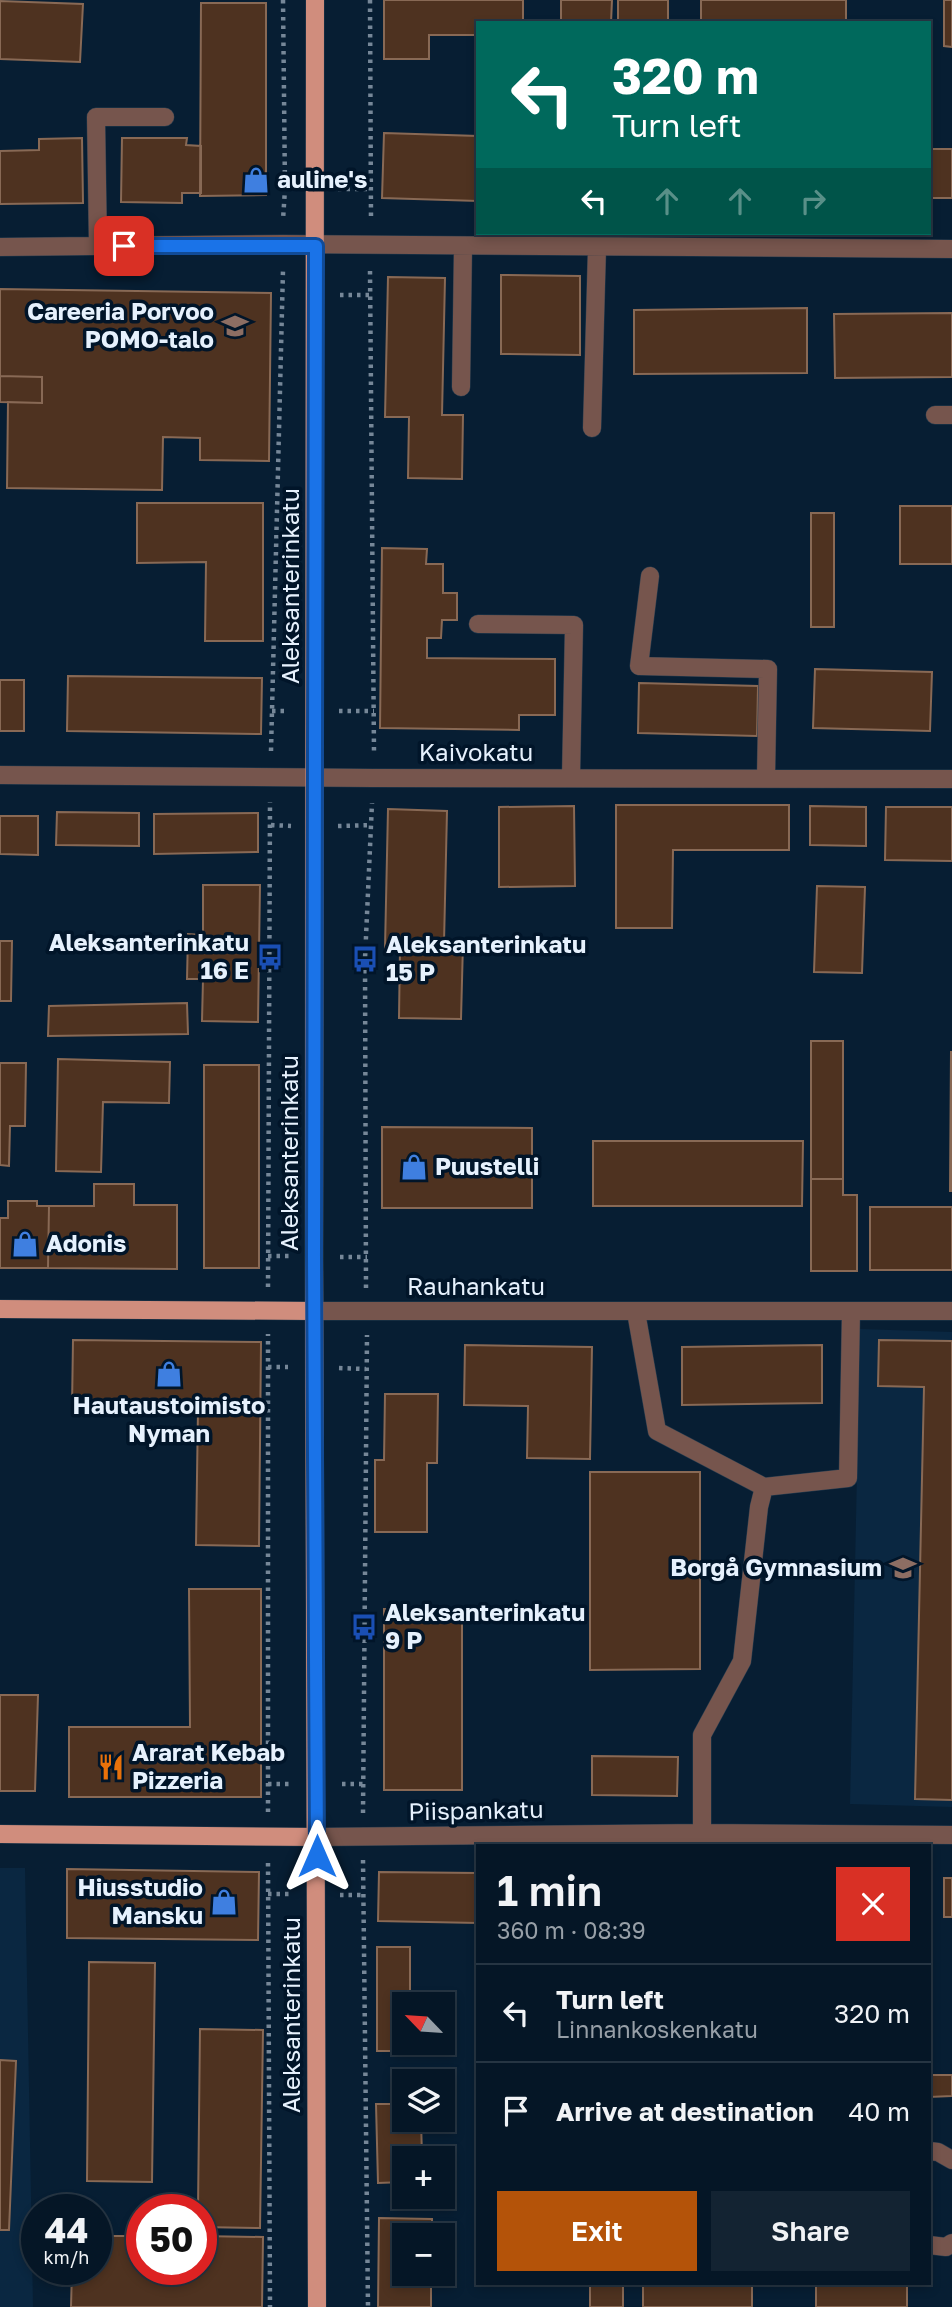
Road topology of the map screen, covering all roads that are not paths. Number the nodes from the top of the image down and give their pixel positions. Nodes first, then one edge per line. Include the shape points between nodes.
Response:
1 (315, 0) edge
2 (165, 117) dead end
3 (870, 241) edge
4 (98, 246) junction
5 (316, 246) junction
6 (0, 247) edge
7 (463, 247) junction
8 (597, 248) junction
9 (952, 250) edge
10 (461, 387) dead end
11 (592, 428) dead end
12 (650, 576) dead end
13 (478, 624) dead end
14 (0, 775) edge
15 (571, 777) junction
16 (766, 777) junction
17 (314, 778) junction
18 (952, 779) edge
19 (0, 1309) edge
20 (314, 1311) junction
21 (850, 1311) junction
22 (952, 1311) edge
23 (636, 1312) junction
24 (764, 1487) junction
25 (702, 1833) junction
26 (0, 1834) edge
27 (952, 1835) edge
28 (317, 1836) junction
29 (931, 2151) edge
30 (952, 2160) edge
31 (952, 2243) edge
32 (931, 2245) edge
33 (317, 2307) edge

1 - 5 main road, Aleksanterinkatu
2 - 4 street via 96,117
3 - 8 street
3 - 9 street
4 - 5 street
4 - 6 street
5 - 7 street
5 - 17 main road, Aleksanterinkatu
7 - 8 street
7 - 10 street
8 - 11 street
12 - 16 street via 639,666 768,669
13 - 15 street via 575,625
14 - 17 street, Kaivokatu
15 - 16 street, Kaivokatu
15 - 17 street, Kaivokatu
16 - 18 street, Kaivokatu
17 - 20 main road, Aleksanterinkatu
19 - 20 main road, Rauhankatu
20 - 23 street, Rauhankatu
20 - 28 main road, Aleksanterinkatu
21 - 22 street, Rauhankatu
21 - 23 street, Rauhankatu
21 - 24 street via 848,1479
23 - 24 street via 657,1431
24 - 25 street via 742,1661 702,1735
25 - 27 street, Piispankatu
25 - 28 street, Piispankatu
26 - 28 main road, Piispankatu
28 - 33 main road, Aleksanterinkatu
29 - 30 street
31 - 32 street

